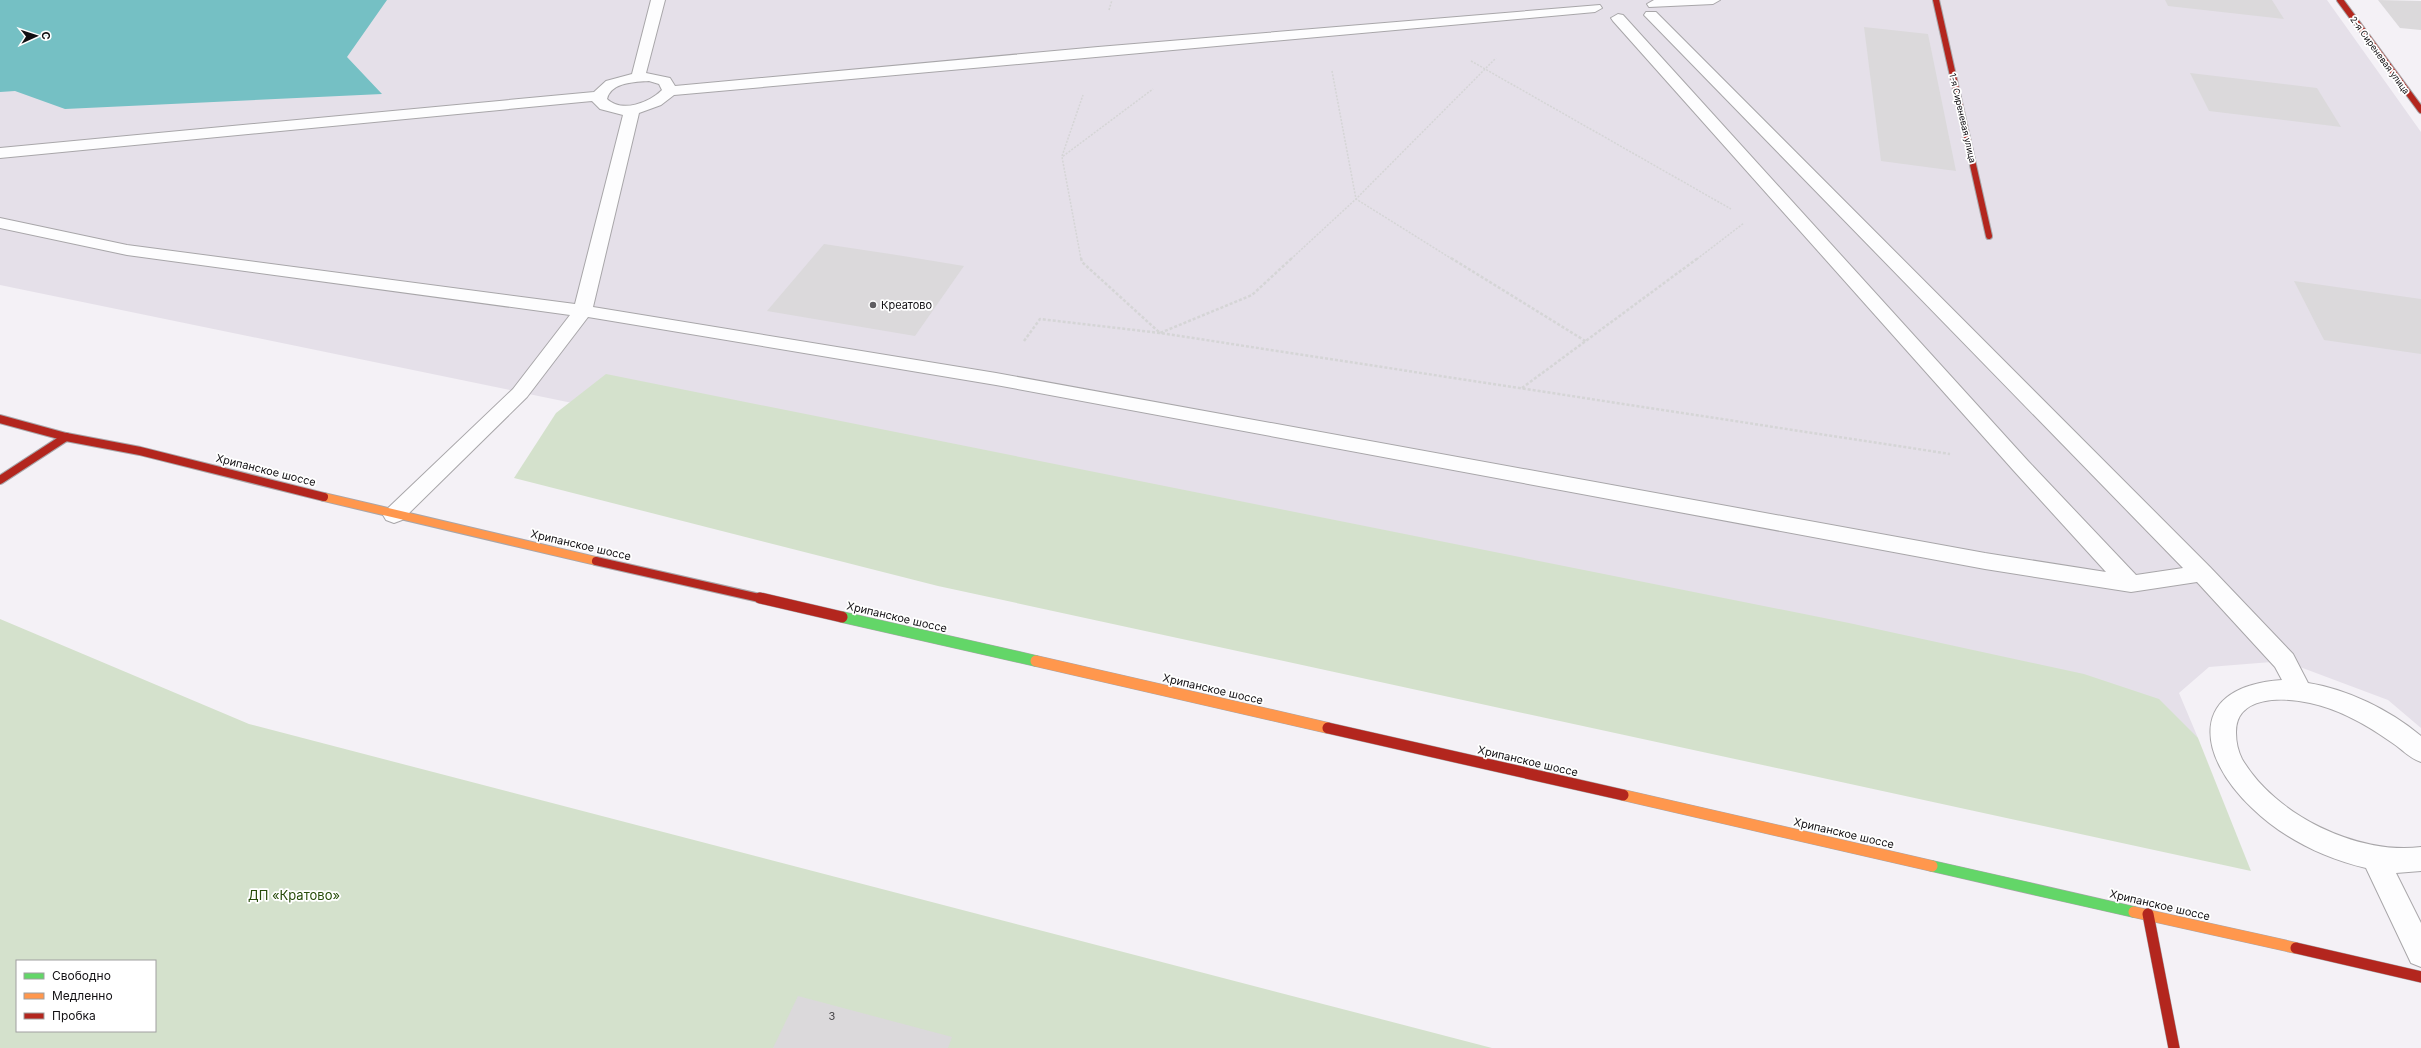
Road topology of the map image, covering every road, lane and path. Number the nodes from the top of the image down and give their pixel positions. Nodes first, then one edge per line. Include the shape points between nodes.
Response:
1 (658, 0) edge
2 (1713, 0) edge
3 (1936, 0) edge
4 (2340, 0) edge
5 (1594, 4) edge
6 (1651, 6) edge
7 (1552, 11) junction
8 (1618, 18) junction
9 (1325, 31) junction
10 (1470, 60) dead end
11 (1484, 67) junction
12 (638, 77) junction
13 (1156, 87) dead end
14 (670, 91) junction
15 (599, 96) junction
16 (632, 109) junction
17 (2421, 110) edge
18 (0, 153) edge
19 (1356, 199) junction
20 (1797, 216) junction
21 (1748, 219) junction
22 (0, 223) edge
23 (1989, 236) dead end
24 (583, 311) junction
25 (1160, 333) junction
26 (1586, 342) junction
27 (996, 379) junction
28 (1522, 388) junction
29 (0, 420) edge
30 (66, 437) junction
31 (2021, 466) junction
32 (0, 480) edge
33 (394, 515) junction
34 (2202, 574) junction
35 (2131, 584) junction
36 (2300, 692) junction
37 (2421, 751) edge
38 (2375, 859) junction
39 (2421, 859) edge
40 (2148, 914) junction
41 (2421, 953) edge
42 (2421, 977) edge
43 (2174, 1048) edge

1 - 12 lane
2 - 6 lane
3 - 23 main road, 1-я Сиреневая улица
4 - 17 main road, 2-я Сиреневая улица
5 - 7 lane
5 - 8 lane via 1603,13
6 - 8 lane via 1638,19
6 - 34 lane
7 - 9 lane
7 - 11 path
8 - 20 lane
9 - 14 lane
9 - 19 path
10 - 11 path
11 - 19 path
11 - 21 path
12 - 14 lane via 666,81
12 - 15 lane via 610,85
13 - 25 path via 1062,157 1082,262
14 - 16 lane via 661,100
15 - 16 lane via 601,102 608,107
15 - 18 lane
16 - 24 lane
19 - 25 path via 1252,296
19 - 26 path
20 - 21 path
20 - 31 lane
21 - 26 path
22 - 24 lane via 127,250
24 - 27 lane
24 - 33 lane via 520,393
25 - 27 path via 1040,319
25 - 28 path
26 - 28 path
27 - 35 lane via 1985,561
28 - 31 path
29 - 30 main road, Хрипанское шоссе
30 - 32 main road
30 - 33 main road, Хрипанское шоссе via 140,451
31 - 35 lane
33 - 40 main road, Хрипанское шоссе
34 - 35 lane
34 - 36 lane via 2284,661
36 - 37 lane via 2330,698 2360,710 2389,726
36 - 38 lane via 2273,690 2249,695 2232,705 2223,721 2223,742 2232,764 2249,789 2275,812 2306,833 2340,849
38 - 39 lane via 2406,862
38 - 41 lane
40 - 42 main road, Хрипанское шоссе
40 - 43 main road

